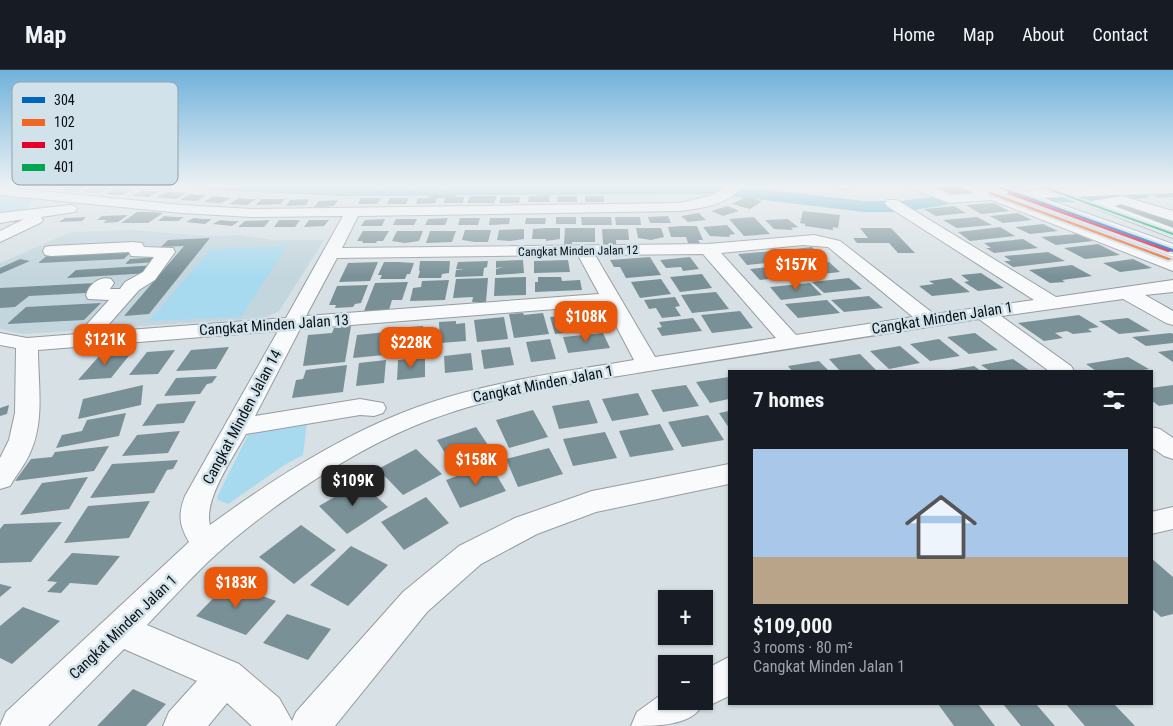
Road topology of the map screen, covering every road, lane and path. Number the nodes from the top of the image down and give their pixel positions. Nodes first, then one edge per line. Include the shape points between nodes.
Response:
1 (17, 216) edge
2 (40, 216) edge
3 (346, 216) edge
4 (911, 216) edge
5 (1054, 216) edge
6 (1086, 216) edge
7 (1093, 216) edge
8 (1129, 216) edge
9 (0, 218) edge
10 (1173, 232) edge
11 (4, 234) edge
12 (1173, 243) edge
13 (708, 249) junction
14 (51, 251) dead end
15 (584, 251) junction
16 (1173, 251) edge
17 (330, 253) junction
18 (1173, 266) edge
19 (105, 283) dead end
20 (1173, 286) edge
21 (1125, 292) junction
22 (124, 294) junction
23 (611, 299) junction
24 (1051, 302) junction
25 (982, 312) junction
26 (1173, 319) edge
27 (929, 320) junction
28 (292, 324) junction
29 (0, 339) edge
30 (85, 339) junction
31 (790, 341) junction
32 (27, 344) junction
33 (648, 365) junction
34 (1062, 370) edge
35 (374, 408) dead end
36 (236, 427) junction
37 (1153, 436) edge
38 (1173, 450) edge
39 (728, 474) edge
40 (0, 480) edge
41 (1173, 518) edge
42 (1153, 523) edge
43 (206, 545) junction
44 (120, 630) junction
45 (728, 675) edge
46 (226, 676) junction
47 (713, 684) edge
48 (673, 710) edge
49 (20, 726) edge
50 (183, 726) edge
51 (276, 726) edge
52 (310, 726) edge
53 (651, 726) edge

1 - 9 street
2 - 11 street
3 - 17 street, Cangkat Minden Jalan 14
4 - 24 street
5 - 18 street
6 - 16 highway
7 - 12 highway
8 - 10 street
13 - 15 street, Cangkat Minden Jalan 12
13 - 27 street, Cangkat Minden Jalan 12 via 824,240 834,244
13 - 31 street
14 - 22 street via 136,247 137,252 167,252 149,276
15 - 17 street, Cangkat Minden Jalan 12
15 - 23 street
17 - 28 street, Cangkat Minden Jalan 14
19 - 22 street via 95,295
20 - 21 street, Cangkat Minden Jalan 1
21 - 24 street, Cangkat Minden Jalan 1
21 - 26 street
22 - 30 street
23 - 28 street, Cangkat Minden Jalan 13
23 - 33 street
24 - 25 street, Cangkat Minden Jalan 1
25 - 27 street, Cangkat Minden Jalan 1
25 - 34 street
27 - 31 street, Cangkat Minden Jalan 1
28 - 30 street, Cangkat Minden Jalan 13
28 - 36 street, Cangkat Minden Jalan 14
29 - 32 street, Cangkat Minden Jalan 13
30 - 32 street, Cangkat Minden Jalan 13
31 - 33 street, Cangkat Minden Jalan 1
32 - 40 street via 25,424 17,452
33 - 43 street, Cangkat Minden Jalan 1 via 477,396 421,414 359,442 306,474
35 - 36 street via 360,407
36 - 43 street, Cangkat Minden Jalan 14 via 193,511 197,532
37 - 38 street
39 - 52 street via 592,502 526,526 470,555 416,602
41 - 42 street
43 - 44 street, Cangkat Minden Jalan 1
44 - 46 street
44 - 49 street, Cangkat Minden Jalan 1
45 - 47 street
46 - 50 street
46 - 51 street
48 - 53 street

